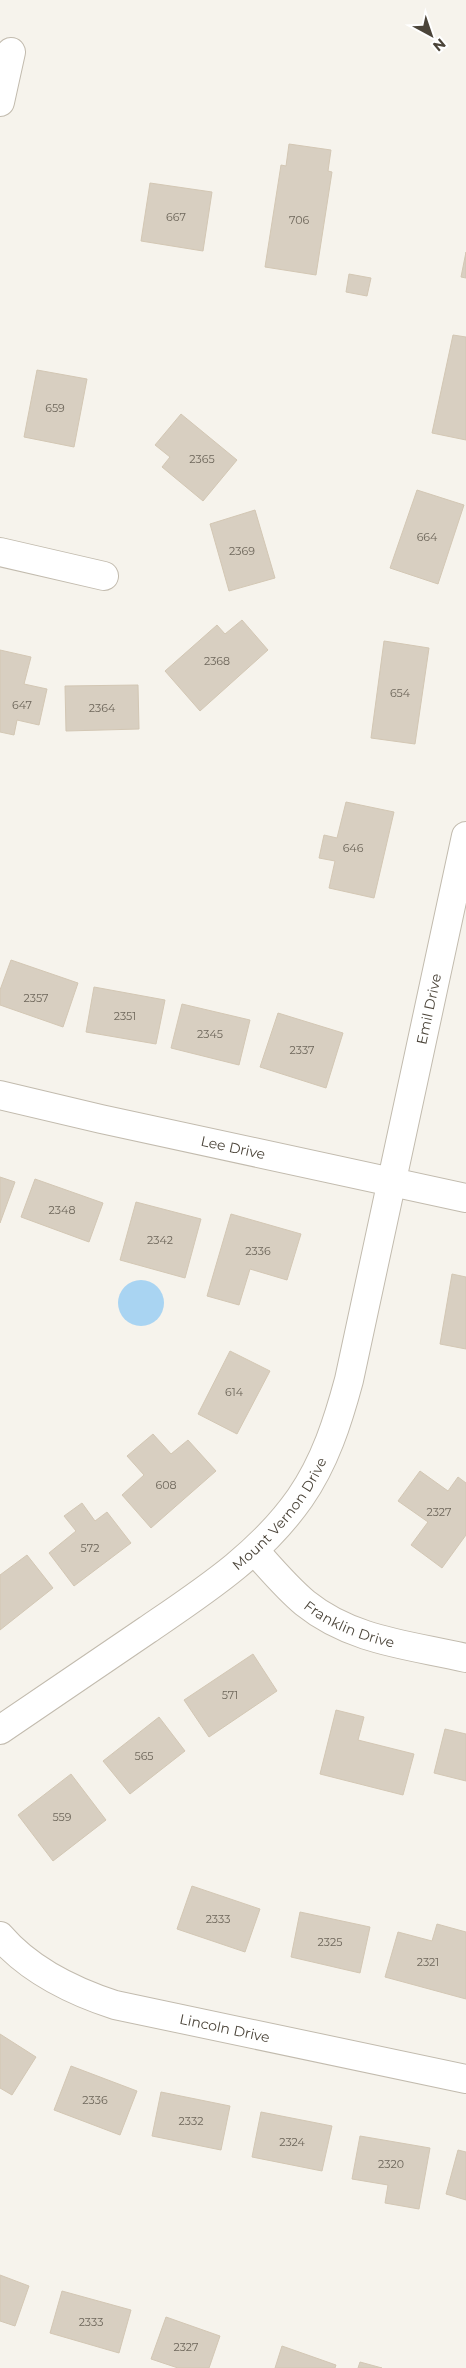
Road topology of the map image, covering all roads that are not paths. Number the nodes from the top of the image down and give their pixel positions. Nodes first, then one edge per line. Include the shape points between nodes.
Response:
1 (11, 52) dead end
2 (0, 102) edge
3 (0, 552) edge
4 (104, 576) dead end
5 (466, 836) edge
6 (0, 1095) edge
7 (391, 1182) junction
8 (466, 1198) edge
9 (255, 1551) junction
10 (466, 1658) edge
11 (0, 1730) edge
12 (0, 1936) edge
13 (466, 2080) edge

1 - 2 street
3 - 4 street
5 - 7 street, Emil Drive
6 - 7 street, Lee Drive
7 - 8 street, Lee Drive
7 - 9 street, Mount Vernon Drive via 338,1420 322,1460 301,1497
9 - 10 street, Franklin Drive via 294,1594 330,1620 382,1641
9 - 11 street, Mount Vernon Drive via 212,1585
12 - 13 street, Lincoln Drive via 32,1965 61,1983 115,2005

